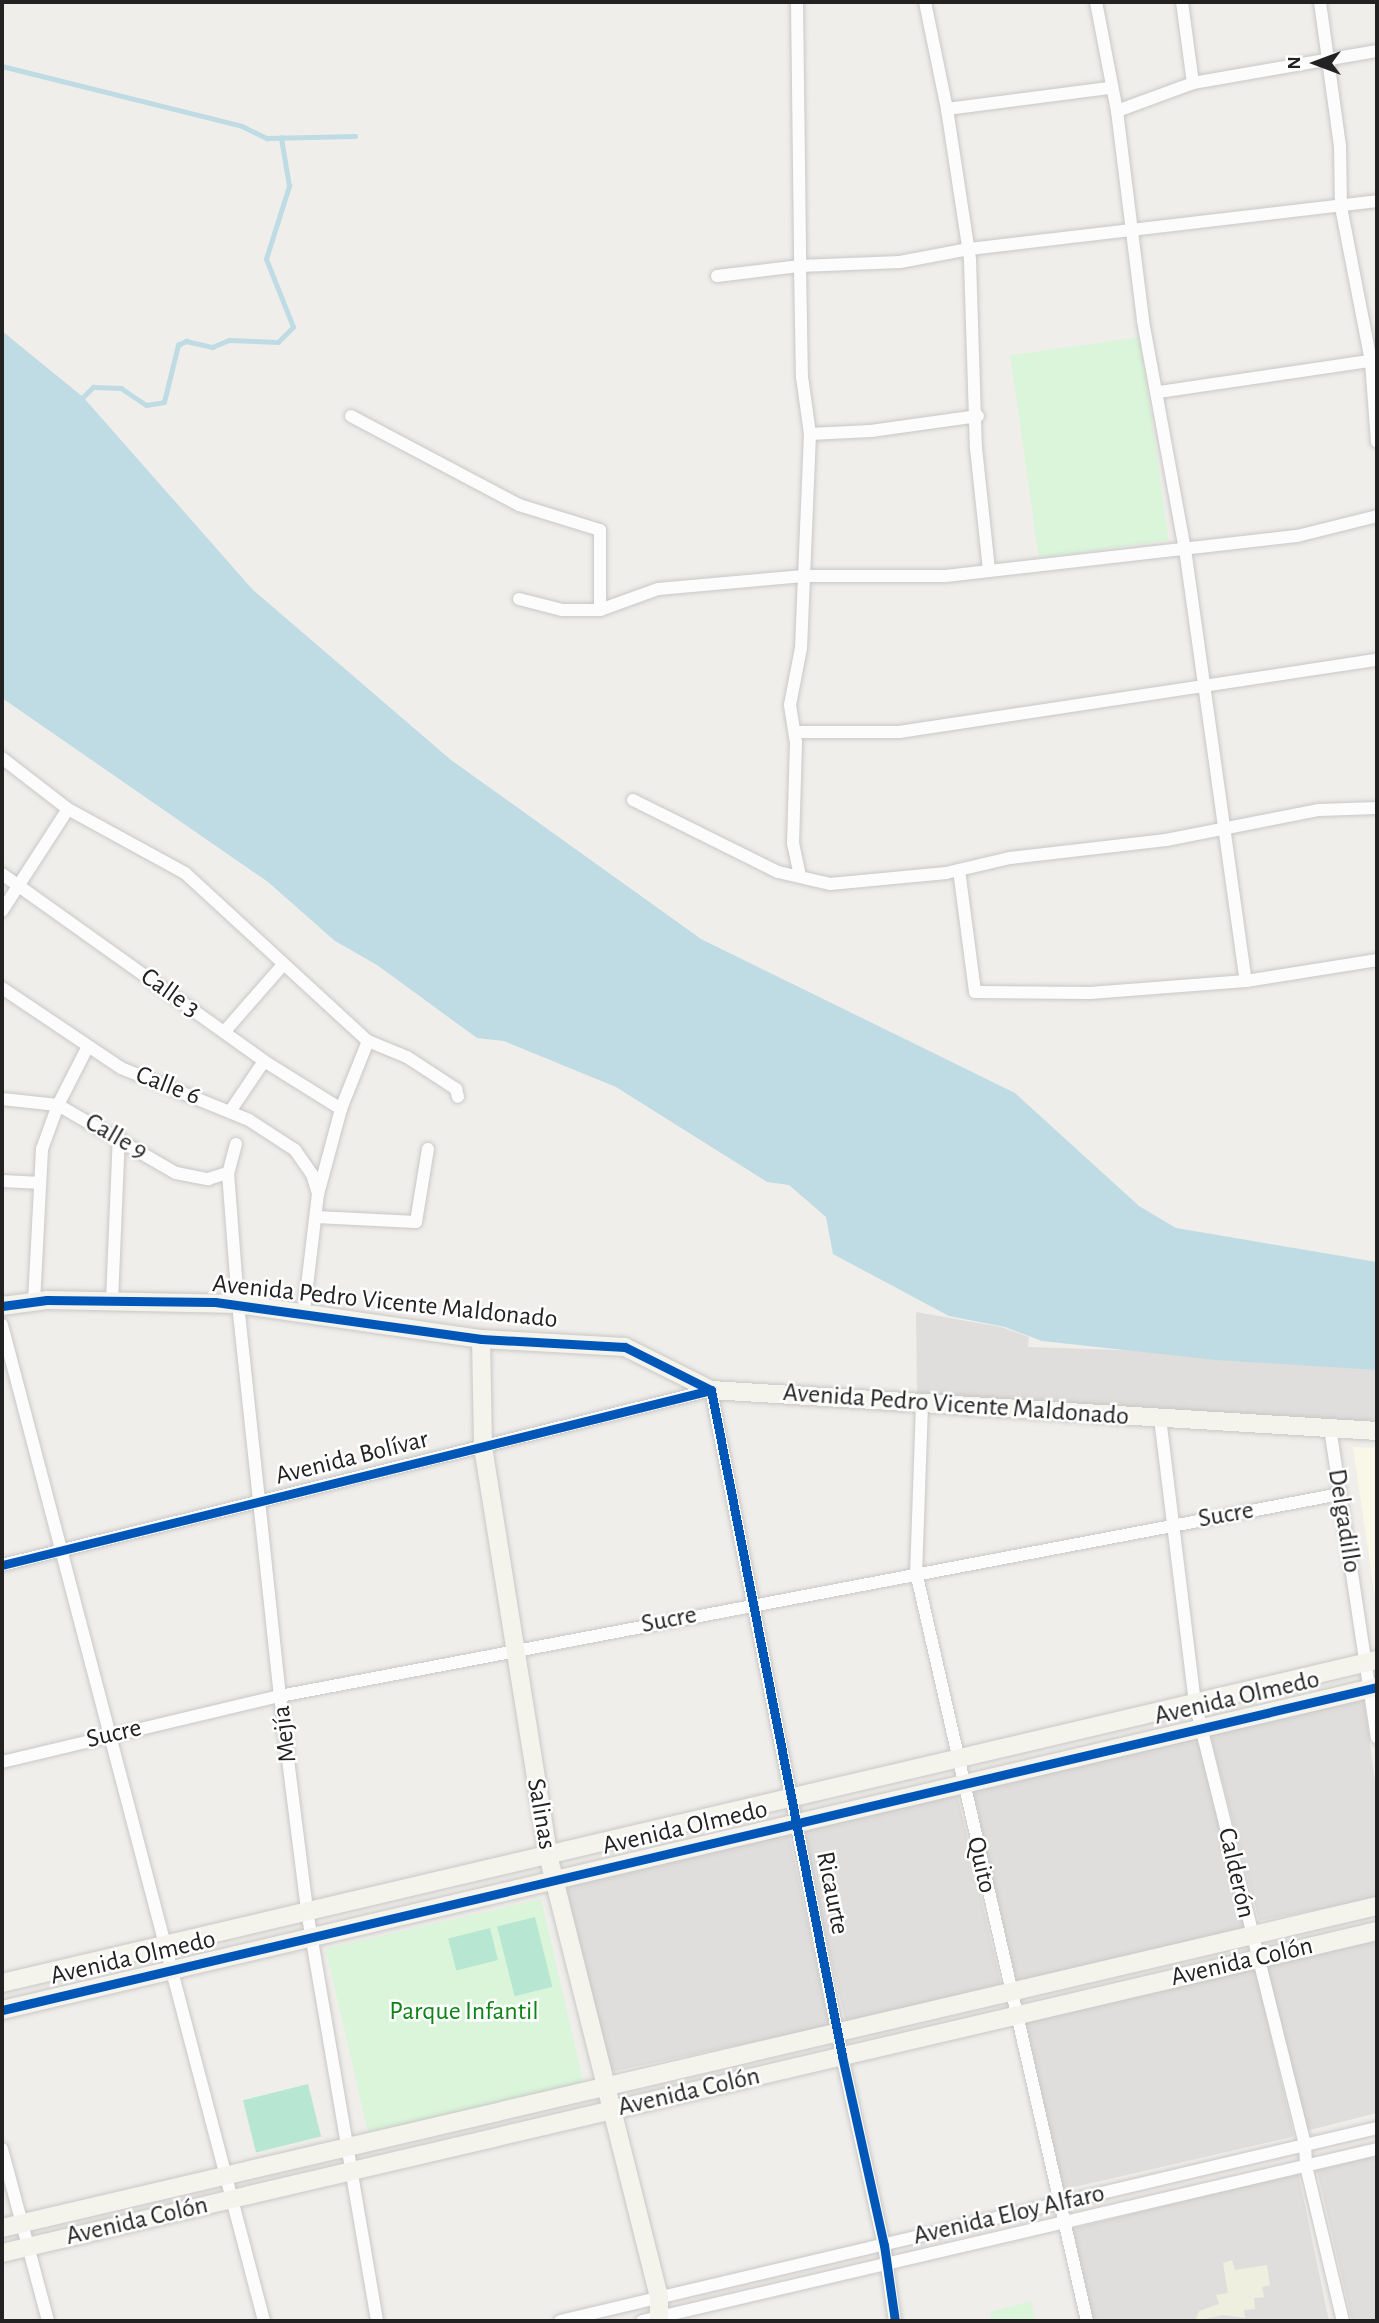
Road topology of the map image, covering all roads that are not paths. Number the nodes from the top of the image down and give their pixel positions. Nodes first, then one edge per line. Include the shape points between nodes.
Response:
1 (797, 2) edge
2 (1096, 2) edge
3 (1182, 2) edge
4 (1320, 2) edge
5 (927, 3) edge
6 (1377, 51) edge
7 (1330, 59) junction
8 (1193, 83) junction
9 (1110, 88) junction
10 (947, 109) junction
11 (1117, 111) junction
12 (1377, 201) edge
13 (1341, 207) junction
14 (1132, 233) junction
15 (969, 249) junction
16 (800, 266) junction
17 (718, 276) dead end
18 (1374, 361) edge
19 (1159, 392) junction
20 (351, 416) dead end
21 (978, 416) junction
22 (810, 434) junction
23 (1377, 442) edge
24 (1377, 516) edge
25 (1185, 548) junction
26 (989, 570) junction
27 (803, 576) junction
28 (519, 599) dead end
29 (600, 610) junction
30 (1377, 660) edge
31 (1204, 685) junction
32 (795, 732) junction
33 (2, 758) edge
34 (634, 800) dead end
35 (1377, 808) edge
36 (68, 809) junction
37 (1221, 830) junction
38 (960, 870) junction
39 (2, 874) edge
40 (800, 876) junction
41 (19, 888) junction
42 (2, 911) edge
43 (1377, 960) edge
44 (282, 966) junction
45 (1246, 981) junction
46 (2, 988) edge
47 (225, 1031) junction
48 (368, 1041) junction
49 (87, 1048) junction
50 (264, 1061) junction
51 (458, 1097) dead end
52 (2, 1099) edge
53 (58, 1105) junction
54 (341, 1109) junction
55 (231, 1110) junction
56 (119, 1137) junction
57 (236, 1144) dead end
58 (428, 1149) dead end
59 (228, 1173) junction
60 (2, 1181) edge
61 (37, 1183) junction
62 (318, 1194) junction
63 (316, 1217) junction
64 (112, 1301) junction
65 (34, 1302) junction
66 (238, 1304) junction
67 (2, 1306) edge
68 (304, 1311) junction
69 (2, 1325) edge
70 (481, 1339) junction
71 (712, 1390) junction
72 (922, 1404) junction
73 (1160, 1418) junction
74 (1330, 1428) junction
75 (1377, 1431) edge
76 (483, 1447) junction
77 (1340, 1494) junction
78 (257, 1503) junction
79 (1170, 1525) junction
80 (61, 1550) junction
81 (2, 1565) edge
82 (916, 1572) junction
83 (754, 1603) junction
84 (512, 1651) junction
85 (1372, 1661) edge
86 (1373, 1688) edge
87 (280, 1696) junction
88 (1195, 1703) junction
89 (1202, 1728) junction
90 (108, 1734) junction
91 (1377, 1737) edge
92 (958, 1758) junction
93 (2, 1762) edge
94 (963, 1784) junction
95 (792, 1797) junction
96 (797, 1823) junction
97 (548, 1855) junction
98 (554, 1880) junction
99 (1377, 1906) edge
100 (306, 1911) junction
101 (1377, 1931) edge
102 (1251, 1935) junction
103 (311, 1939) junction
104 (164, 1945) junction
105 (1257, 1959) junction
106 (170, 1970) junction
107 (2, 1983) edge
108 (1010, 1992) junction
109 (2, 2010) edge
110 (1015, 2015) junction
111 (838, 2032) junction
112 (842, 2056) junction
113 (603, 2087) junction
114 (609, 2110) junction
115 (1377, 2128) edge
116 (1305, 2145) junction
117 (344, 2147) junction
118 (2, 2149) edge
119 (1377, 2149) edge
120 (1306, 2166) junction
121 (348, 2171) junction
122 (224, 2176) junction
123 (230, 2199) junction
124 (1062, 2203) junction
125 (21, 2223) junction
126 (1062, 2223) junction
127 (2, 2228) edge
128 (884, 2245) junction
129 (27, 2247) junction
130 (2, 2253) edge
131 (884, 2265) junction
132 (659, 2298) junction
133 (653, 2320) edge
134 (48, 2321) edge
135 (264, 2321) edge
136 (377, 2321) edge
137 (560, 2321) edge
138 (895, 2321) edge
139 (1087, 2321) edge
140 (1343, 2321) edge

1 - 16 street
2 - 9 street
3 - 8 street
4 - 7 street
5 - 10 street
6 - 7 street
7 - 8 street
7 - 13 street via 1340,146
8 - 11 street
9 - 10 street
9 - 11 street
10 - 15 street
11 - 14 street
12 - 13 street
13 - 14 street
13 - 18 street
14 - 15 street
14 - 19 street via 1143,321
15 - 16 street via 900,262
15 - 21 street
16 - 17 street
16 - 22 street via 802,377
18 - 19 street
18 - 23 street
19 - 25 street
20 - 29 street via 519,505 600,530
21 - 22 street via 872,431
21 - 26 street via 976,448
22 - 27 street
24 - 25 street via 1297,536
25 - 26 street
25 - 31 street
26 - 27 street via 945,576
27 - 29 street via 657,589
27 - 32 street via 801,648 790,705
28 - 29 street via 562,610
30 - 31 street
31 - 32 street via 899,732
31 - 37 street
32 - 40 street via 793,843
33 - 36 street
34 - 40 street via 778,872
35 - 37 street via 1319,810
36 - 41 street
36 - 44 street via 185,873
37 - 38 street via 1010,858
37 - 45 street
38 - 40 street via 830,884
38 - 45 street via 975,992 1090,993
39 - 41 street, Calle 3
41 - 42 street
41 - 47 street, Calle 3
43 - 45 street
44 - 47 street
44 - 48 street
46 - 49 street, Calle 6
47 - 50 street, Calle 3
48 - 51 street via 414,1061 456,1089
48 - 54 street
49 - 53 street
49 - 55 street, Calle 6 via 148,1080
50 - 54 street, Calle 3
50 - 55 street
52 - 53 street, Calle 9
53 - 56 street, Calle 9
53 - 61 street via 42,1149
54 - 62 street
55 - 62 street, Calle 6 via 295,1150 312,1174
56 - 59 street, Calle 9 via 176,1173 208,1178
56 - 64 street
57 - 59 street, Mejía
58 - 63 street via 416,1222
59 - 66 street, Mejía
60 - 61 street
61 - 65 street
62 - 63 street
63 - 68 street
64 - 65 street, Avenida Pedro Vicente Maldonado
64 - 66 street, Avenida Pedro Vicente Maldonado
65 - 67 street, Avenida Pedro Vicente Maldonado
66 - 68 street, Avenida Pedro Vicente Maldonado
66 - 78 street, Mejía
68 - 70 street, Avenida Pedro Vicente Maldonado
69 - 80 street
70 - 71 street, Avenida Pedro Vicente Maldonado via 625,1347
70 - 76 street, Salinas
71 - 72 street, Avenida Pedro Vicente Maldonado
71 - 76 street, Avenida Bolívar
71 - 83 street, Ricaurte
72 - 73 street, Avenida Pedro Vicente Maldonado
72 - 82 street, Quito
73 - 74 street, Avenida Pedro Vicente Maldonado
73 - 79 street, Calderón
74 - 75 street, Avenida Pedro Vicente Maldonado
74 - 77 street, Delgadillo
76 - 78 street, Avenida Bolívar
76 - 84 street, Salinas
77 - 79 street, Sucre
77 - 85 street, Delgadillo
78 - 80 street, Avenida Bolívar
78 - 87 street, Mejía
79 - 82 street, Sucre
79 - 88 street, Calderón
80 - 81 street, Avenida Bolívar
80 - 90 street
82 - 83 street, Sucre
82 - 92 street, Quito
83 - 84 street, Sucre
83 - 95 street, Ricaurte
84 - 87 street, Sucre
84 - 97 street, Salinas
85 - 86 street, Delgadillo
85 - 88 street, Avenida Olmedo
86 - 89 street, Avenida Olmedo
86 - 91 street, Delgadillo
87 - 90 street, Sucre
87 - 100 street, Mejía
88 - 89 street, Calderón
88 - 92 street, Avenida Olmedo
89 - 94 street, Avenida Olmedo
89 - 102 street, Calderón
90 - 93 street, Sucre
90 - 104 street
92 - 94 street, Quito
92 - 95 street, Avenida Olmedo
94 - 96 street, Avenida Olmedo
94 - 108 street, Quito
95 - 96 street, Ricaurte
95 - 97 street, Avenida Olmedo
96 - 98 street, Avenida Olmedo
96 - 111 street, Ricaurte
97 - 98 street, Salinas
97 - 100 street, Avenida Olmedo
98 - 103 street, Avenida Olmedo
98 - 113 street, Salinas
99 - 102 street, Avenida Colón
100 - 103 street, Mejía
100 - 104 street, Avenida Olmedo
101 - 105 street, Avenida Colón
102 - 105 street, Calderón
102 - 108 street, Avenida Colón
103 - 106 street, Avenida Olmedo
103 - 117 street, Mejía
104 - 106 street
104 - 107 street, Avenida Olmedo
105 - 110 street, Avenida Colón
105 - 116 street, Calderón
106 - 109 street, Avenida Olmedo
106 - 122 street
108 - 110 street, Quito
108 - 111 street, Avenida Colón
110 - 112 street, Avenida Colón
110 - 124 street, Quito
111 - 112 street, Ricaurte
111 - 113 street, Avenida Colón
112 - 114 street, Avenida Colón
112 - 128 street, Ricaurte
113 - 114 street, Salinas
113 - 117 street, Avenida Colón
114 - 121 street, Avenida Colón
114 - 132 street, Salinas
115 - 116 street, Avenida Eloy Alfaro
116 - 120 street, Calderón
116 - 124 street, Avenida Eloy Alfaro
117 - 121 street, Mejía
117 - 122 street, Avenida Colón
118 - 125 street
119 - 120 street, Avenida Eloy Alfaro
120 - 126 street, Avenida Eloy Alfaro
120 - 140 street, Calderón
121 - 123 street, Avenida Colón
121 - 136 street, Mejía
122 - 123 street
122 - 125 street, Avenida Colón
123 - 129 street, Avenida Colón
123 - 135 street
124 - 126 street, Quito
124 - 128 street, Avenida Eloy Alfaro
125 - 127 street, Avenida Colón
125 - 129 street
126 - 131 street, Avenida Eloy Alfaro
126 - 139 street, Quito
128 - 131 street, Ricaurte
128 - 132 street, Avenida Eloy Alfaro
129 - 130 street, Avenida Colón
129 - 134 street
131 - 133 street, Avenida Eloy Alfaro
131 - 138 street, Ricaurte
132 - 133 street, Salinas
132 - 137 street, Avenida Eloy Alfaro

